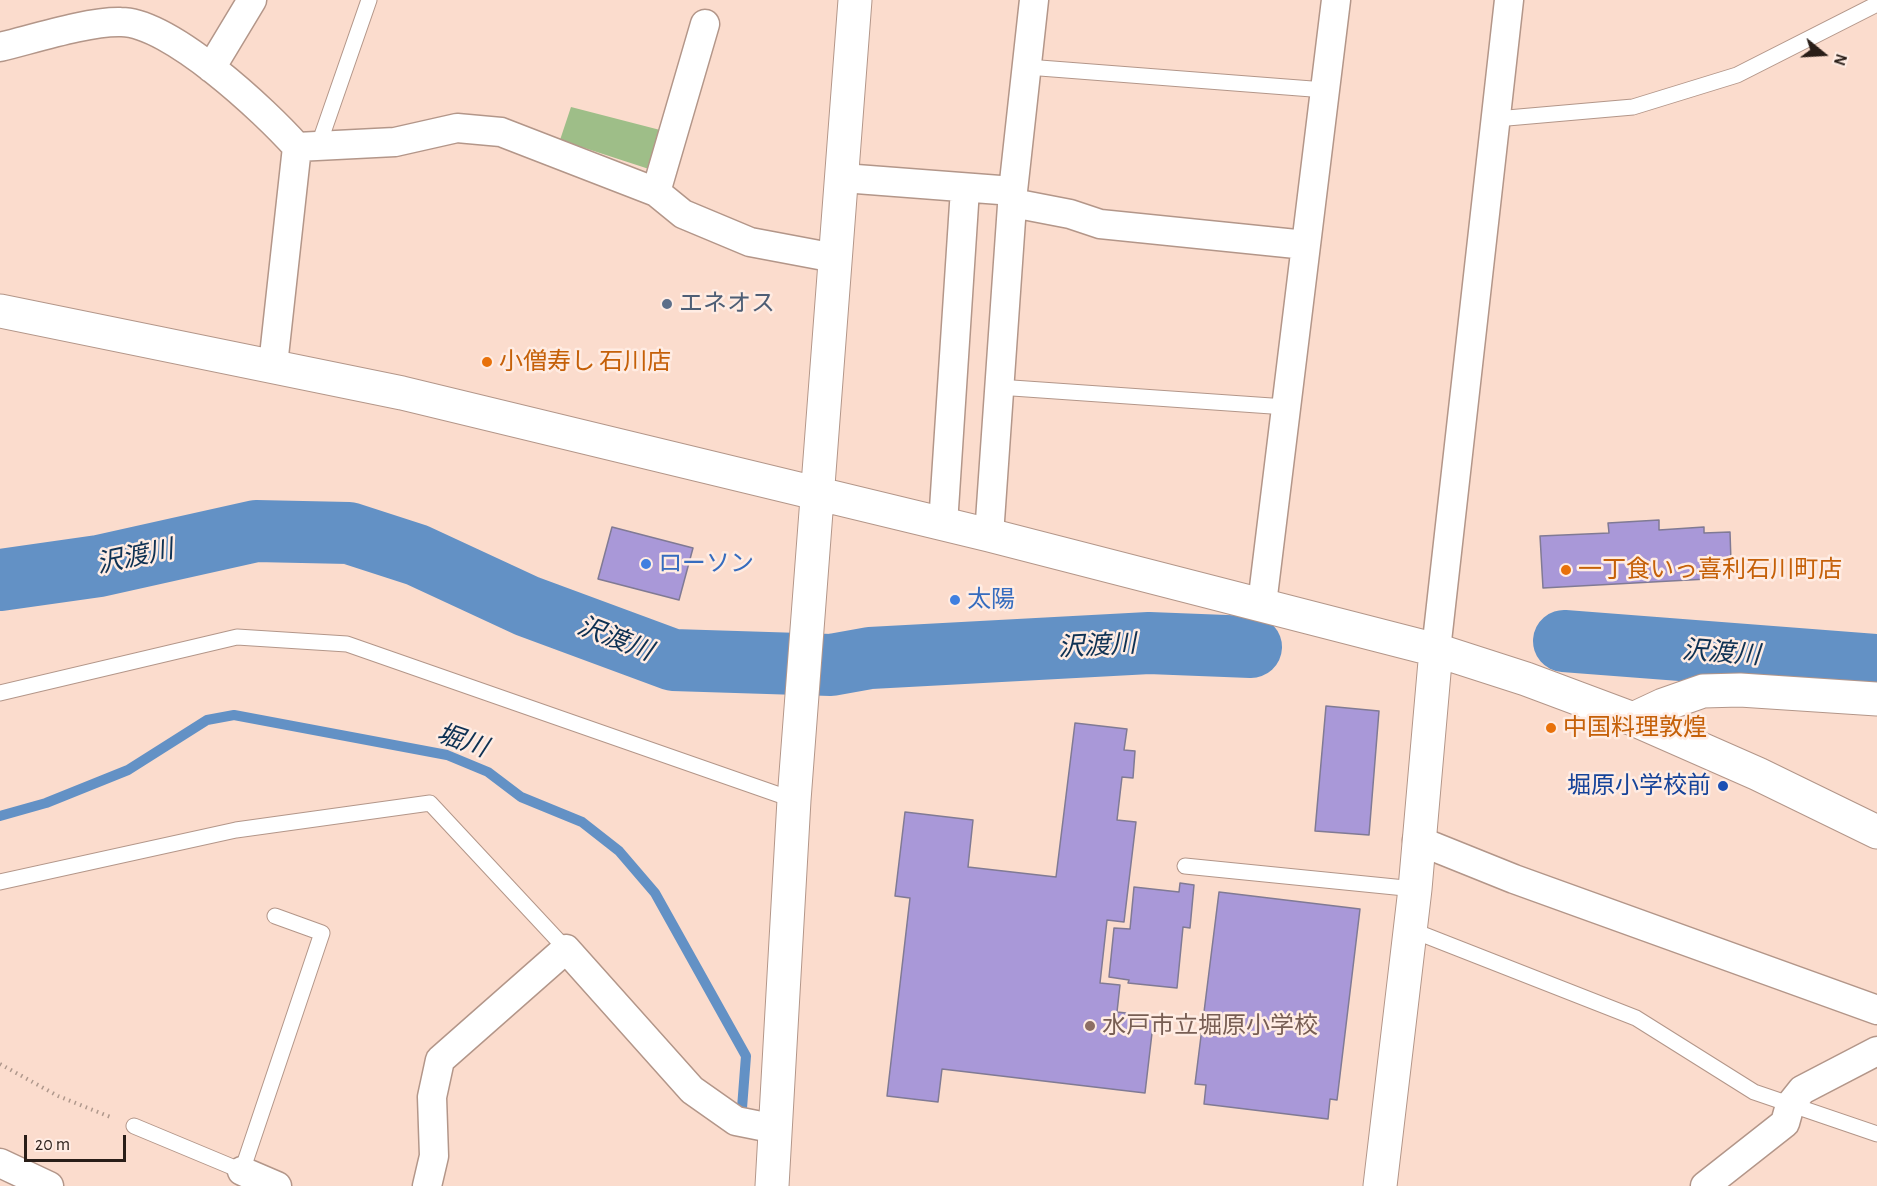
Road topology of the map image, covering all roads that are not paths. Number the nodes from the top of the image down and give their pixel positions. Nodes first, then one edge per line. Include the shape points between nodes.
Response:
1 (252, 0) edge
2 (369, 0) edge
3 (855, 0) edge
4 (1034, 0) edge
5 (1336, 0) edge
6 (1509, 0) edge
7 (1877, 4) edge
8 (705, 24) dead end
9 (0, 47) edge
10 (211, 68) junction
11 (1040, 68) dead end
12 (1325, 90) junction
13 (1496, 118) junction
14 (308, 147) junction
15 (843, 178) junction
16 (965, 189) junction
17 (656, 192) junction
18 (1013, 197) junction
19 (1306, 245) junction
20 (835, 258) junction
21 (0, 311) edge
22 (273, 365) junction
23 (998, 387) junction
24 (1286, 407) junction
25 (819, 493) junction
26 (943, 524) junction
27 (989, 535) junction
28 (1262, 604) junction
29 (1436, 650) junction
30 (0, 693) edge
31 (1877, 699) edge
32 (1633, 719) junction
33 (794, 800) junction
34 (1877, 832) edge
35 (1417, 840) junction
36 (1185, 866) dead end
37 (0, 882) edge
38 (1415, 889) junction
39 (275, 916) dead end
40 (1409, 929) junction
41 (566, 948) junction
42 (1877, 1010) edge
43 (1877, 1051) edge
44 (1790, 1104) junction
45 (134, 1126) road end
46 (776, 1129) junction
47 (1877, 1134) edge
48 (0, 1163) edge
49 (242, 1171) junction
50 (49, 1186) edge
51 (277, 1186) edge
52 (427, 1186) edge
53 (772, 1186) edge
54 (1380, 1186) edge
55 (1705, 1186) edge

1 - 10 street
2 - 14 lane
3 - 15 street
4 - 18 street
5 - 12 street
6 - 13 street
7 - 13 lane via 1737,75 1634,107
8 - 17 street
9 - 10 street via 122,21 162,34
10 - 14 street
11 - 12 lane
12 - 19 street
13 - 29 street
14 - 17 street via 395,142 457,128 501,132
14 - 22 street
15 - 16 street
15 - 20 street
16 - 18 street
16 - 26 street
17 - 20 street via 683,214 750,242
18 - 19 street via 1100,224
18 - 23 street
19 - 24 street
20 - 25 street
21 - 22 street
22 - 25 street
23 - 24 lane
23 - 27 street
24 - 28 street
25 - 26 street
25 - 33 street
26 - 27 street
27 - 28 street
28 - 29 street
29 - 32 street
29 - 35 street
30 - 33 lane via 237,637 347,644
31 - 32 street via 1740,690 1703,692
32 - 34 street
33 - 46 street
35 - 38 street
35 - 42 street
36 - 38 lane
37 - 41 lane via 236,830 430,803
38 - 40 street
39 - 49 lane via 322,933
40 - 44 lane via 1636,1018 1754,1092
40 - 54 street
41 - 46 street via 692,1090 736,1121
41 - 52 street via 440,1060 432,1097 434,1156
43 - 44 street via 1802,1090
44 - 47 lane
44 - 55 street via 1785,1123
45 - 49 lane
46 - 53 street
48 - 50 street
49 - 51 street

